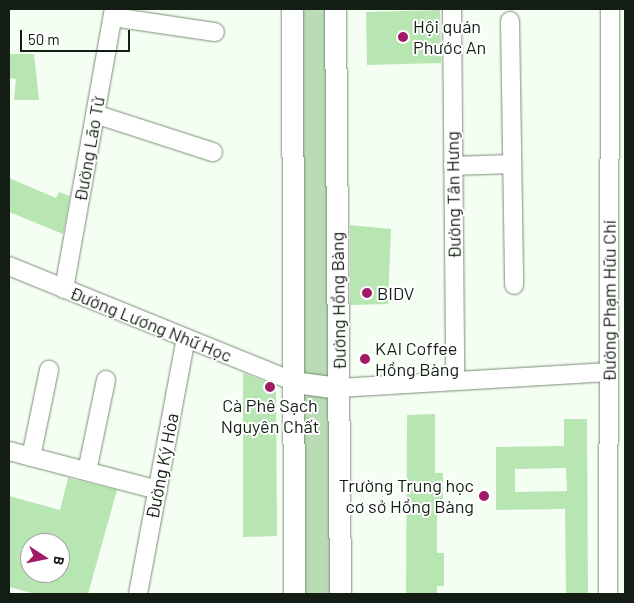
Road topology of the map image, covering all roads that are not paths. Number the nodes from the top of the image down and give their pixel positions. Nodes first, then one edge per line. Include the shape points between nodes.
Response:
1 (292, 9) edge
2 (336, 9) edge
3 (452, 9) edge
4 (610, 9) edge
5 (114, 13) edge
6 (510, 20) dead end
7 (215, 32) dead end
8 (95, 114) junction
9 (213, 152) dead end
10 (512, 164) junction
11 (453, 166) junction
12 (9, 266) edge
13 (514, 285) dead end
14 (64, 289) junction
15 (186, 338) junction
16 (49, 370) dead end
17 (609, 372) junction
18 (106, 380) dead end
19 (456, 381) junction
20 (294, 382) junction
21 (339, 388) junction
22 (9, 451) edge
23 (31, 457) junction
24 (87, 471) junction
25 (158, 490) junction
26 (138, 594) edge
27 (294, 594) edge
28 (340, 594) edge
29 (608, 594) edge

1 - 20 main road
2 - 21 main road, Đường Hồng Bàng
3 - 11 street, Đường Tân Hưng
4 - 17 street, Đường Phạm Hữu Chí
5 - 7 street
5 - 8 street, Đường Lão Tử
6 - 10 street
8 - 9 street
8 - 14 street, Đường Lão Tử
10 - 11 street
10 - 13 street
11 - 19 street, Đường Tân Hưng
12 - 14 street, Đường Lương Nhữ Học
14 - 15 street, Đường Lương Nhữ Học
15 - 20 street, Đường Lương Nhữ Học
15 - 25 street, Đường Ký Hòa
16 - 23 street
17 - 19 street
17 - 29 street, Đường Phạm Hữu Chí
18 - 24 street
19 - 21 street
20 - 21 main road
20 - 27 main road
21 - 28 main road, Đường Hồng Bàng
22 - 23 street
23 - 24 street
24 - 25 street
25 - 26 street, Đường Ký Hòa

